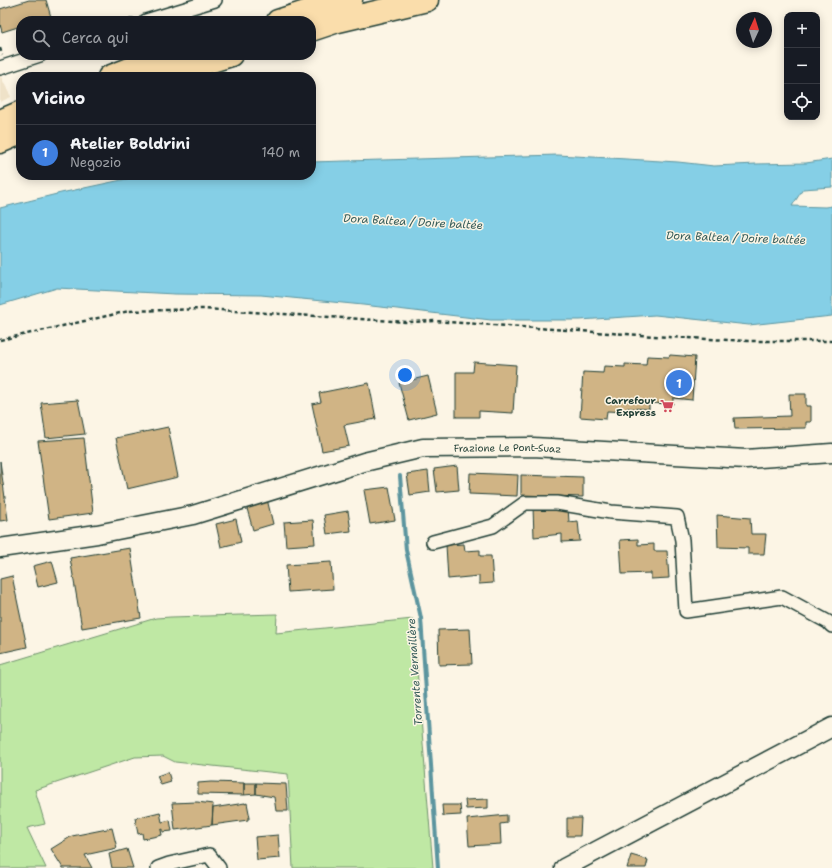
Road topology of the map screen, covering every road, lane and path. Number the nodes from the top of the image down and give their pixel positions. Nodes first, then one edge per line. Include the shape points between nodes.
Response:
1 (215, 0) edge
2 (351, 0) edge
3 (427, 0) edge
4 (162, 16) edge
5 (293, 16) edge
6 (316, 28) edge
7 (25, 60) edge
8 (158, 60) edge
9 (215, 60) edge
10 (0, 68) edge
11 (123, 72) edge
12 (176, 72) edge
13 (16, 114) edge
14 (0, 121) edge
15 (16, 135) edge
16 (0, 142) edge
17 (0, 340) edge
18 (832, 341) edge
19 (832, 453) edge
20 (433, 542) dead end
21 (0, 548) edge
22 (832, 626) edge
23 (832, 727) edge
24 (158, 868) edge
25 (219, 868) edge
26 (564, 868) edge

1 - 4 street
2 - 5 highway
3 - 6 highway
7 - 10 street
8 - 11 highway
9 - 12 highway
13 - 14 highway
15 - 16 highway
17 - 18 path via 129,311 204,309 669,337 748,341
19 - 21 main road, Frazione Le Pont-Suaz via 746,459 533,447 423,448 364,462 193,515 97,534
20 - 22 street via 493,526 525,504 556,503 611,512 677,517 682,540 686,611 782,597
23 - 26 main road
24 - 25 street via 210,855

